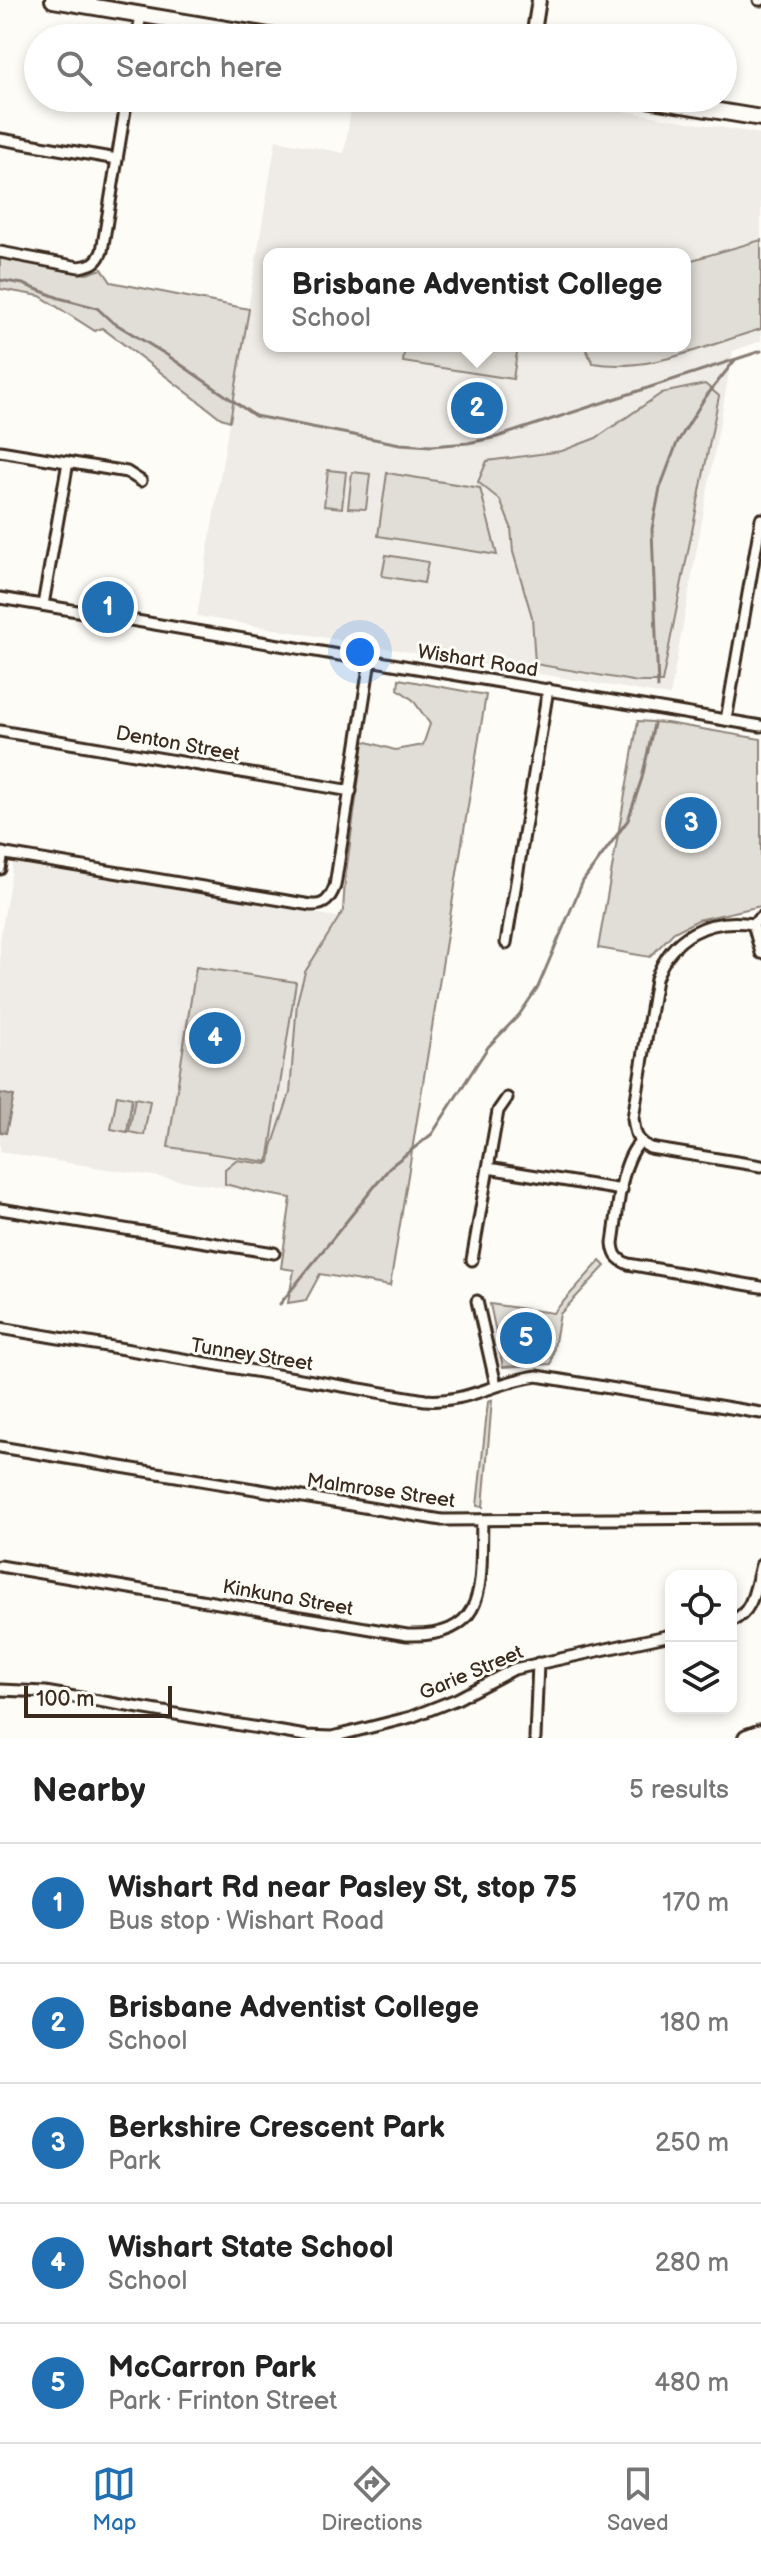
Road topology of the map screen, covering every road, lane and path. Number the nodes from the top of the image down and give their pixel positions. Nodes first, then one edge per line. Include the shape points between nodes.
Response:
1 (53, 0) edge
2 (539, 0) edge
3 (141, 15) junction
4 (139, 24) edge
5 (196, 24) edge
6 (535, 24) edge
7 (125, 112) edge
8 (725, 112) edge
9 (761, 118) edge
10 (0, 139) edge
11 (117, 159) junction
12 (0, 252) edge
13 (0, 451) edge
14 (68, 462) junction
15 (141, 481) dead end
16 (761, 525) edge
17 (0, 598) edge
18 (43, 605) junction
19 (370, 660) junction
20 (548, 689) junction
21 (726, 720) junction
22 (761, 726) edge
23 (0, 731) edge
24 (351, 791) junction
25 (1, 853) edge
26 (0, 869) edge
27 (761, 917) edge
28 (753, 924) junction
29 (506, 943) dead end
30 (761, 953) edge
31 (507, 1098) dead end
32 (640, 1142) junction
33 (761, 1166) edge
34 (488, 1168) junction
35 (622, 1190) junction
36 (0, 1209) edge
37 (274, 1253) dead end
38 (472, 1260) dead end
39 (761, 1287) edge
40 (477, 1301) dead end
41 (0, 1328) edge
42 (496, 1385) junction
43 (761, 1413) edge
44 (0, 1447) edge
45 (761, 1518) edge
46 (482, 1520) junction
47 (761, 1565) edge
48 (0, 1566) edge
49 (737, 1619) edge
50 (665, 1636) edge
51 (538, 1663) junction
52 (0, 1690) edge
53 (535, 1738) edge

1 - 3 main road
2 - 6 street
3 - 4 street
3 - 5 main road
7 - 11 street
8 - 9 main road
10 - 11 street
11 - 12 street via 98,261 79,267
13 - 14 street
14 - 15 street via 127,472
14 - 18 street
16 - 21 street
17 - 18 street, Wishart Road
18 - 19 street, Wishart Road
19 - 20 street, Wishart Road
19 - 24 street
20 - 21 street, Wishart Road
20 - 29 street
21 - 22 street, Wishart Road
23 - 24 street, Denton Street
24 - 25 street via 335,886 323,904
25 - 26 street
27 - 28 street
28 - 30 street
28 - 32 street via 734,921 698,930 662,962 633,1118
31 - 34 street via 498,1111
32 - 33 street
32 - 35 street via 626,1164
34 - 35 street
34 - 38 street
35 - 39 street via 613,1243 619,1260
36 - 37 street
40 - 42 street
41 - 42 street, Tunney Street via 425,1400 457,1399
42 - 43 street, Tunney Street via 537,1376
44 - 46 street, Malmrose Street via 420,1517
45 - 46 street, Malmrose Street
46 - 48 street, Kinkuna Street via 475,1606 456,1626 427,1636
47 - 49 street via 750,1606
50 - 51 street, Garie Street
51 - 52 street, Garie Street via 500,1675 434,1710 332,1737 45,1692
51 - 53 street

